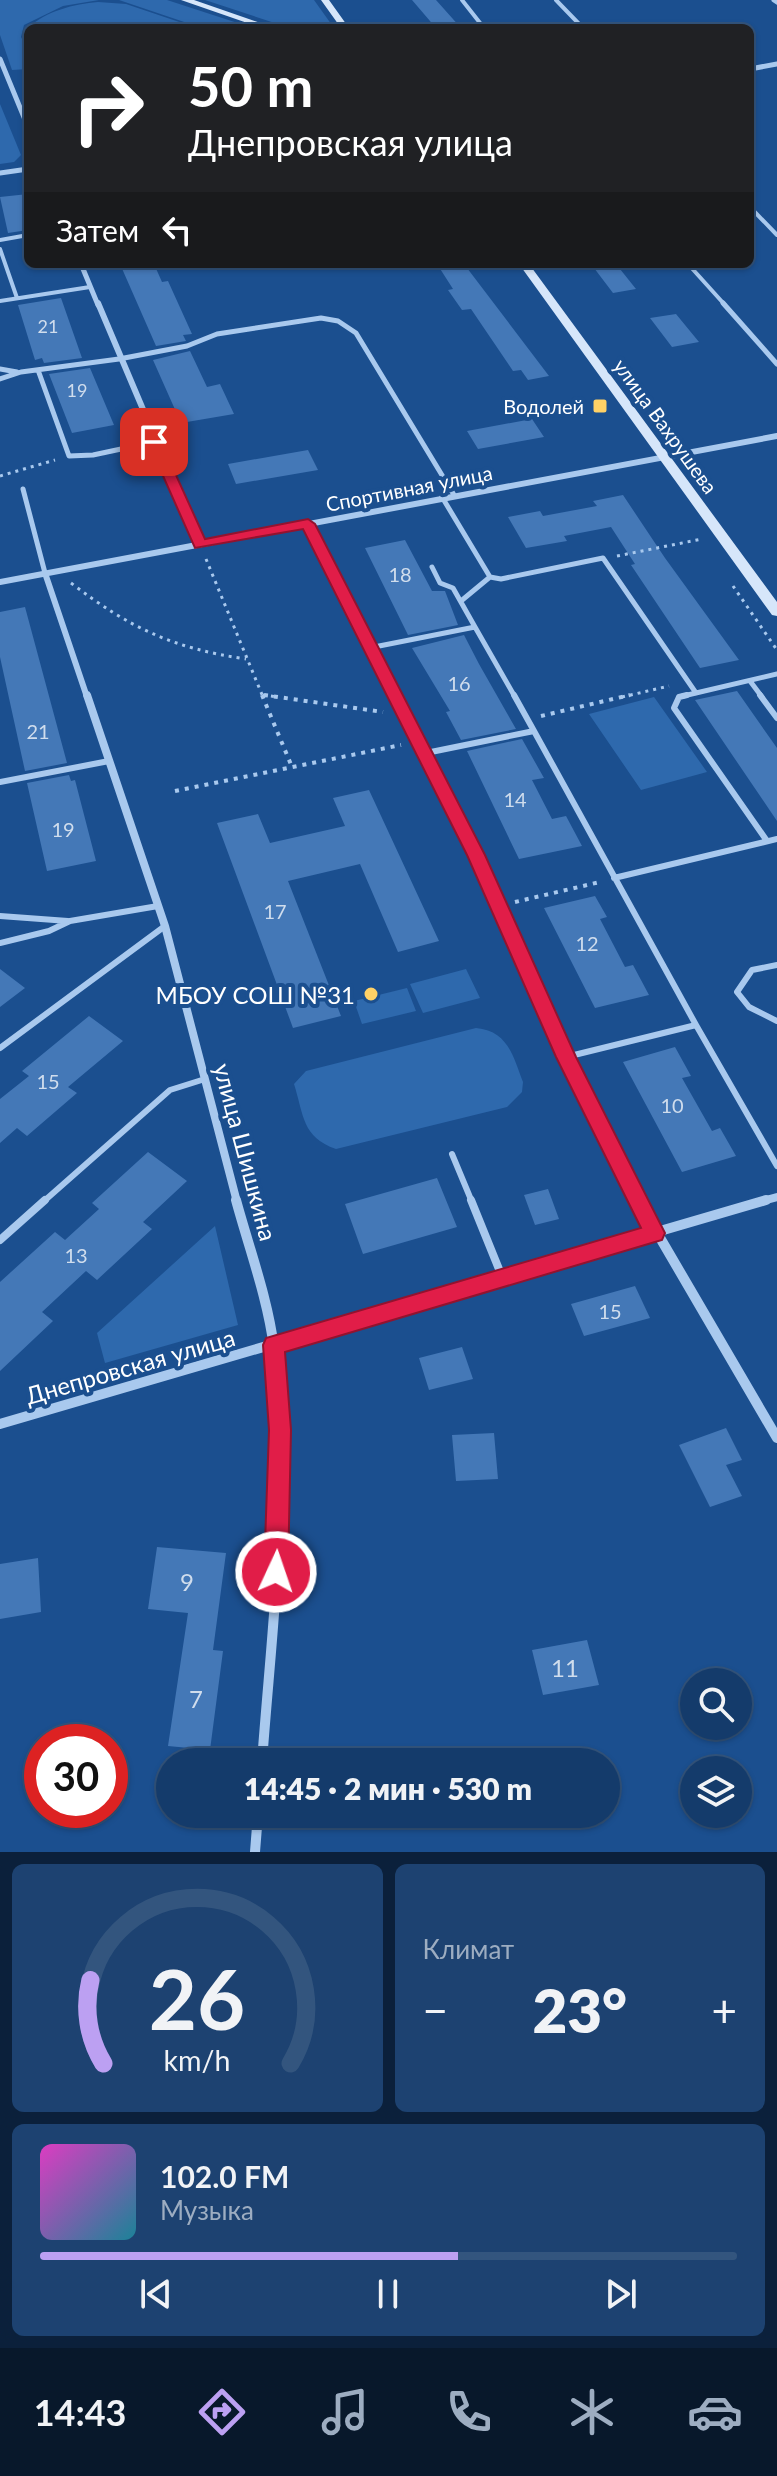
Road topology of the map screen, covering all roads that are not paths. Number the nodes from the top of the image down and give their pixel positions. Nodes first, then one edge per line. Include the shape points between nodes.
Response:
1 (185, 0) edge
2 (325, 0) edge
3 (462, 0) edge
4 (556, 0) edge
5 (259, 24) edge
6 (342, 24) edge
7 (481, 24) edge
8 (579, 24) edge
9 (0, 59) edge
10 (777, 64) edge
11 (754, 68) edge
12 (24, 117) edge
13 (24, 170) edge
14 (0, 173) edge
15 (754, 211) edge
16 (777, 235) edge
17 (24, 236) edge
18 (0, 240) edge
19 (0, 249) edge
20 (83, 268) edge
21 (527, 268) edge
22 (692, 268) edge
23 (90, 287) junction
24 (17, 298) junction
25 (0, 301) edge
26 (119, 359) junction
27 (777, 364) edge
28 (0, 369) edge
29 (38, 370) junction
30 (21, 372) junction
31 (0, 379) edge
32 (777, 436) edge
33 (154, 442) junction
34 (663, 455) junction
35 (23, 489) dead end
36 (454, 495) junction
37 (442, 497) junction
38 (308, 524) junction
39 (200, 544) junction
40 (432, 567) dead end
41 (45, 573) junction
42 (490, 577) junction
43 (0, 582) edge
44 (772, 598) edge
45 (461, 601) junction
46 (777, 612) edge
47 (475, 627) junction
48 (369, 648) junction
49 (777, 674) edge
50 (750, 681) junction
51 (696, 693) junction
52 (777, 718) edge
53 (534, 731) junction
54 (426, 753) junction
55 (109, 761) junction
56 (0, 782) edge
57 (777, 839) edge
58 (767, 841) junction
59 (614, 878) junction
60 (158, 906) junction
61 (0, 916) edge
62 (70, 921) junction
63 (165, 926) junction
64 (0, 943) edge
65 (777, 965) edge
66 (777, 1021) edge
67 (696, 1025) junction
68 (0, 1048) edge
69 (566, 1057) junction
70 (205, 1079) junction
71 (452, 1154) dead end
72 (777, 1166) edge
73 (777, 1197) edge
74 (655, 1233) junction
75 (0, 1240) edge
76 (503, 1279) junction
77 (274, 1345) junction
78 (0, 1424) edge
79 (777, 1438) edge
80 (263, 1748) edge
81 (257, 1828) edge
82 (255, 1852) edge

1 - 5 main road
2 - 6 main road
3 - 7 lane
4 - 8 lane
9 - 12 street
10 - 11 street
13 - 14 street
15 - 16 lane
17 - 18 lane
19 - 24 lane
20 - 23 street
21 - 34 main road, улица Вахрушева
22 - 27 lane
23 - 24 lane
23 - 26 street
24 - 25 lane
26 - 29 lane
26 - 33 street
26 - 36 lane via 187,346 217,334 321,318 338,321 356,333
28 - 30 lane
29 - 30 lane
29 - 33 lane via 69,456
30 - 31 lane
32 - 34 street, Спортивная улица
33 - 39 street
34 - 36 street, Спортивная улица
34 - 44 main road, улица Вахрушева
35 - 41 lane
36 - 37 street, Спортивная улица
37 - 38 street, Спортивная улица
37 - 42 lane
38 - 39 street, Спортивная улица
38 - 48 street
39 - 41 street, Спортивная улица
40 - 45 lane via 440,583 453,588
41 - 43 street, Спортивная улица
41 - 55 street, улица Шишкина
42 - 45 lane
42 - 51 lane via 603,558
44 - 46 main road, улица Вахрушева
45 - 47 lane
47 - 48 lane
47 - 53 lane
48 - 54 street
49 - 50 lane
50 - 51 lane
50 - 52 lane
51 - 58 lane via 679,697 674,708
53 - 54 lane
53 - 59 lane
54 - 69 street via 501,906
55 - 56 lane
55 - 60 street, улица Шишкина
57 - 58 lane
58 - 59 lane
59 - 67 lane
60 - 62 lane
60 - 63 street, улица Шишкина
61 - 62 lane
62 - 64 lane
63 - 68 lane
63 - 70 street, улица Шишкина
65 - 66 lane via 751,970 737,992 749,1007
67 - 69 lane
67 - 72 lane
69 - 74 street
70 - 75 lane via 170,1090
70 - 77 street, улица Шишкина
71 - 76 lane
73 - 74 street, Днепровская улица
74 - 76 street, Днепровская улица
74 - 79 street
76 - 77 street, Днепровская улица
77 - 78 street, Днепровская улица
77 - 80 street, улица Шишкина via 279,1540
81 - 82 street

